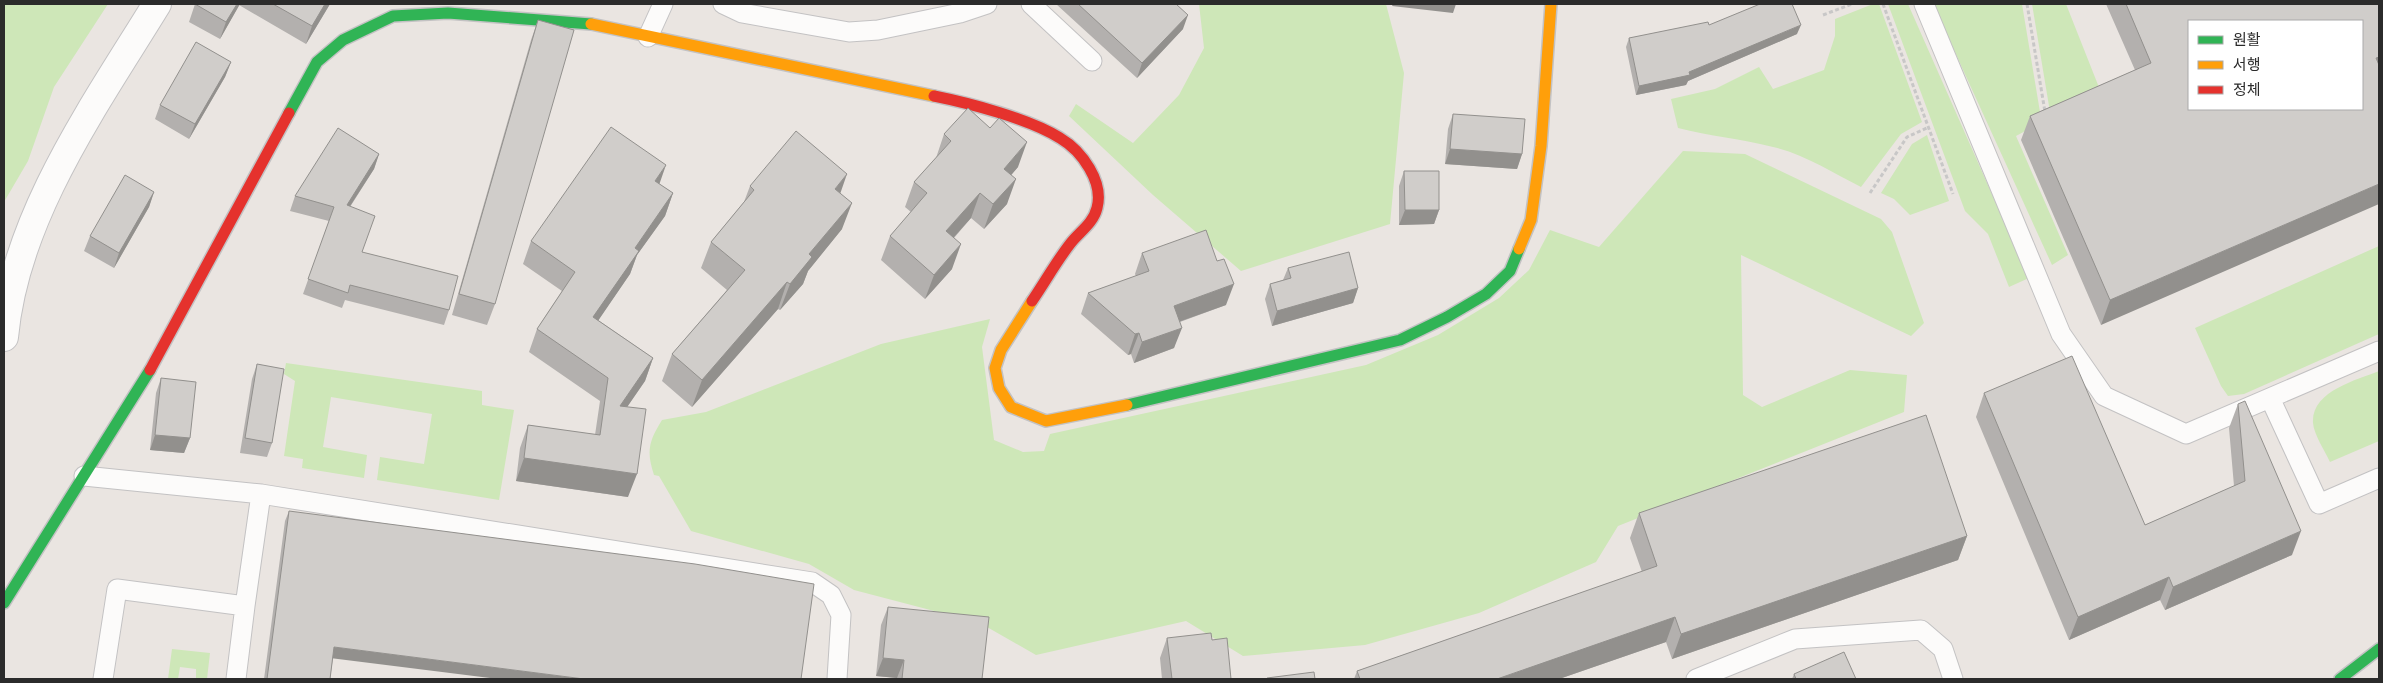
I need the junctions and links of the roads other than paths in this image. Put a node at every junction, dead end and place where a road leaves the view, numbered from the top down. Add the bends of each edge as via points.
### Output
1 (157, 4) edge
2 (663, 4) edge
3 (723, 4) edge
4 (987, 4) edge
5 (1032, 4) edge
6 (1551, 4) edge
7 (1924, 4) edge
8 (938, 11) edge
9 (648, 37) junction
10 (1092, 61) dead end
11 (4, 337) edge
12 (2379, 351) edge
13 (2270, 398) junction
14 (84, 476) junction
15 (2379, 478) edge
16 (261, 494) junction
17 (4, 603) edge
18 (245, 606) junction
19 (2379, 649) edge
20 (103, 679) edge
21 (236, 679) edge
22 (838, 679) edge
23 (1696, 679) edge
24 (1953, 679) edge
25 (2340, 679) edge

1 - 11 street via 50,184 22,256
2 - 9 lane
3 - 8 lane via 742,13 849,32 878,30
4 - 8 lane
5 - 10 lane
6 - 9 street via 1541,146 1531,220 1510,271 1486,294 1448,318 1400,340 1046,421 1011,407 999,388 995,368 1015,327 1098,208 1098,190 1082,157 1061,138 964,102
7 - 13 lane via 2061,334 2104,396 2186,434
9 - 14 street via 601,25 448,12 393,16 343,40 317,62 140,388
12 - 13 lane
13 - 15 lane via 2319,504
14 - 16 lane
14 - 17 street
16 - 18 lane
16 - 22 lane via 812,582 831,595 842,615
18 - 20 lane via 117,590
18 - 21 lane
19 - 25 street
23 - 24 lane via 1795,639 1921,630 1943,649

